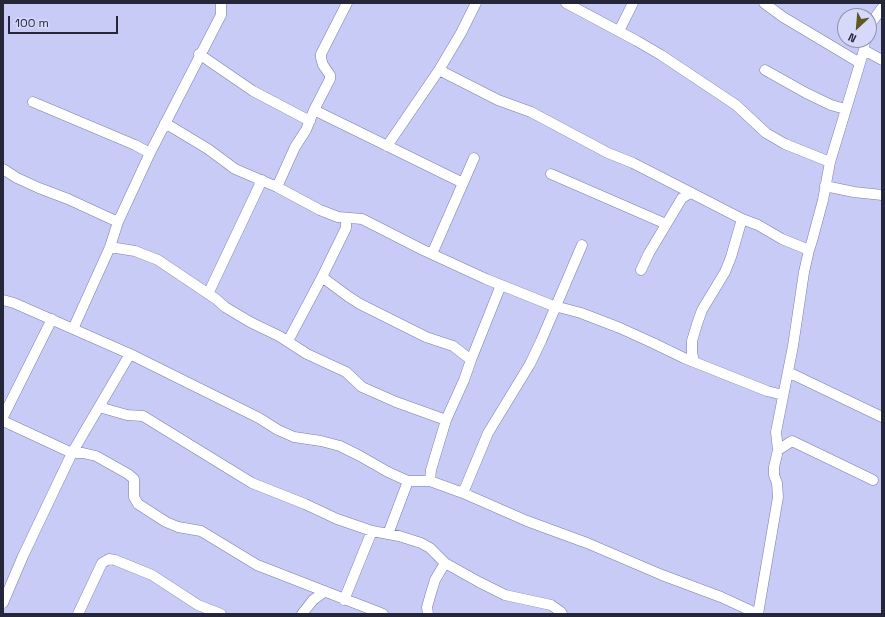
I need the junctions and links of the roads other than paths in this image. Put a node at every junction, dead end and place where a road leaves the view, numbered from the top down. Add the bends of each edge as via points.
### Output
1 (221, 3) edge
2 (346, 3) edge
3 (476, 3) edge
4 (566, 3) edge
5 (633, 3) edge
6 (764, 3) edge
7 (619, 31) junction
8 (863, 48) edge
9 (868, 48) edge
10 (200, 54) junction
11 (882, 60) edge
12 (860, 62) junction
13 (439, 70) junction
14 (765, 70) dead end
15 (33, 102) dead end
16 (845, 109) junction
17 (314, 110) junction
18 (310, 122) junction
19 (165, 123) junction
20 (388, 146) junction
21 (150, 153) junction
22 (474, 158) dead end
23 (830, 162) junction
24 (3, 169) edge
25 (552, 174) dead end
26 (262, 180) junction
27 (464, 183) junction
28 (825, 186) junction
29 (277, 188) junction
30 (690, 193) junction
31 (882, 195) edge
32 (346, 218) junction
33 (742, 219) junction
34 (118, 222) junction
35 (666, 224) junction
36 (582, 244) dead end
37 (110, 247) junction
38 (809, 250) junction
39 (432, 254) junction
40 (641, 270) dead end
41 (322, 277) junction
42 (501, 285) junction
43 (208, 294) junction
44 (3, 300) edge
45 (556, 306) junction
46 (52, 319) junction
47 (73, 329) junction
48 (288, 341) junction
49 (130, 354) junction
50 (471, 360) junction
51 (694, 361) junction
52 (788, 372) junction
53 (783, 395) junction
54 (99, 407) junction
55 (3, 417) edge
56 (882, 417) edge
57 (446, 420) junction
58 (3, 421) edge
59 (778, 450) junction
60 (72, 453) junction
61 (873, 480) dead end
62 (408, 481) junction
63 (430, 481) junction
64 (463, 493) junction
65 (372, 531) junction
66 (388, 534) junction
67 (445, 563) junction
68 (324, 592) junction
69 (4, 596) edge
70 (344, 600) junction
71 (78, 614) edge
72 (221, 614) edge
73 (302, 614) edge
74 (382, 614) edge
75 (428, 614) edge
76 (562, 614) edge
77 (758, 614) edge

1 - 10 street via 221,15
2 - 17 street via 322,54 322,65 330,79
3 - 13 street
4 - 7 street
5 - 7 street
6 - 12 street
7 - 23 street via 651,48 736,104 766,133 785,144
8 - 12 street
9 - 11 street
10 - 18 street via 253,91
10 - 19 street
12 - 16 street
13 - 20 street
13 - 30 street via 494,98 531,112
14 - 16 street via 806,93
15 - 21 street
16 - 23 street
17 - 18 street
17 - 20 street
18 - 29 street via 295,147
19 - 21 street
19 - 26 street via 235,169
20 - 27 street
21 - 34 street
22 - 27 street
23 - 28 street
24 - 34 street via 17,178
25 - 35 street
26 - 29 street
26 - 43 street
27 - 39 street
28 - 31 street
28 - 38 street
29 - 32 street via 320,210
30 - 33 street
30 - 35 street via 682,198
32 - 39 street via 362,219
32 - 41 street via 346,228
33 - 38 street
33 - 51 street via 725,272 702,310 697,324 692,347
34 - 37 street
35 - 40 street
36 - 45 street
37 - 43 street via 135,251 158,260
37 - 47 street
38 - 52 street
39 - 42 street
41 - 48 street
41 - 50 street via 360,304 426,337 453,346
42 - 45 street
42 - 50 street
43 - 48 street via 236,314
44 - 46 street
45 - 51 street via 613,326
45 - 64 street via 530,364 488,434
46 - 47 street
46 - 55 street
47 - 49 street
48 - 57 street via 307,354 346,372 362,387
49 - 54 street
49 - 62 street via 278,430 294,437 340,446
50 - 57 street
51 - 53 street
52 - 53 street
52 - 56 street
53 - 59 street via 776,432
54 - 60 street
54 - 65 street via 128,415 143,416 252,483 336,519
57 - 63 street
58 - 60 street
59 - 61 street via 792,441
59 - 77 street via 774,467 778,497
60 - 68 street via 96,456 128,474 134,479 134,497 138,504 166,522 201,531 257,565
60 - 69 street
62 - 63 street
62 - 66 street
63 - 64 street
64 - 77 street
65 - 66 street
65 - 70 street
66 - 67 street via 421,543
67 - 75 street via 435,580 427,607
67 - 76 street via 505,595 551,605
68 - 70 street
68 - 73 street via 313,600
70 - 74 street
71 - 72 street via 102,563 109,559 152,575 198,605

